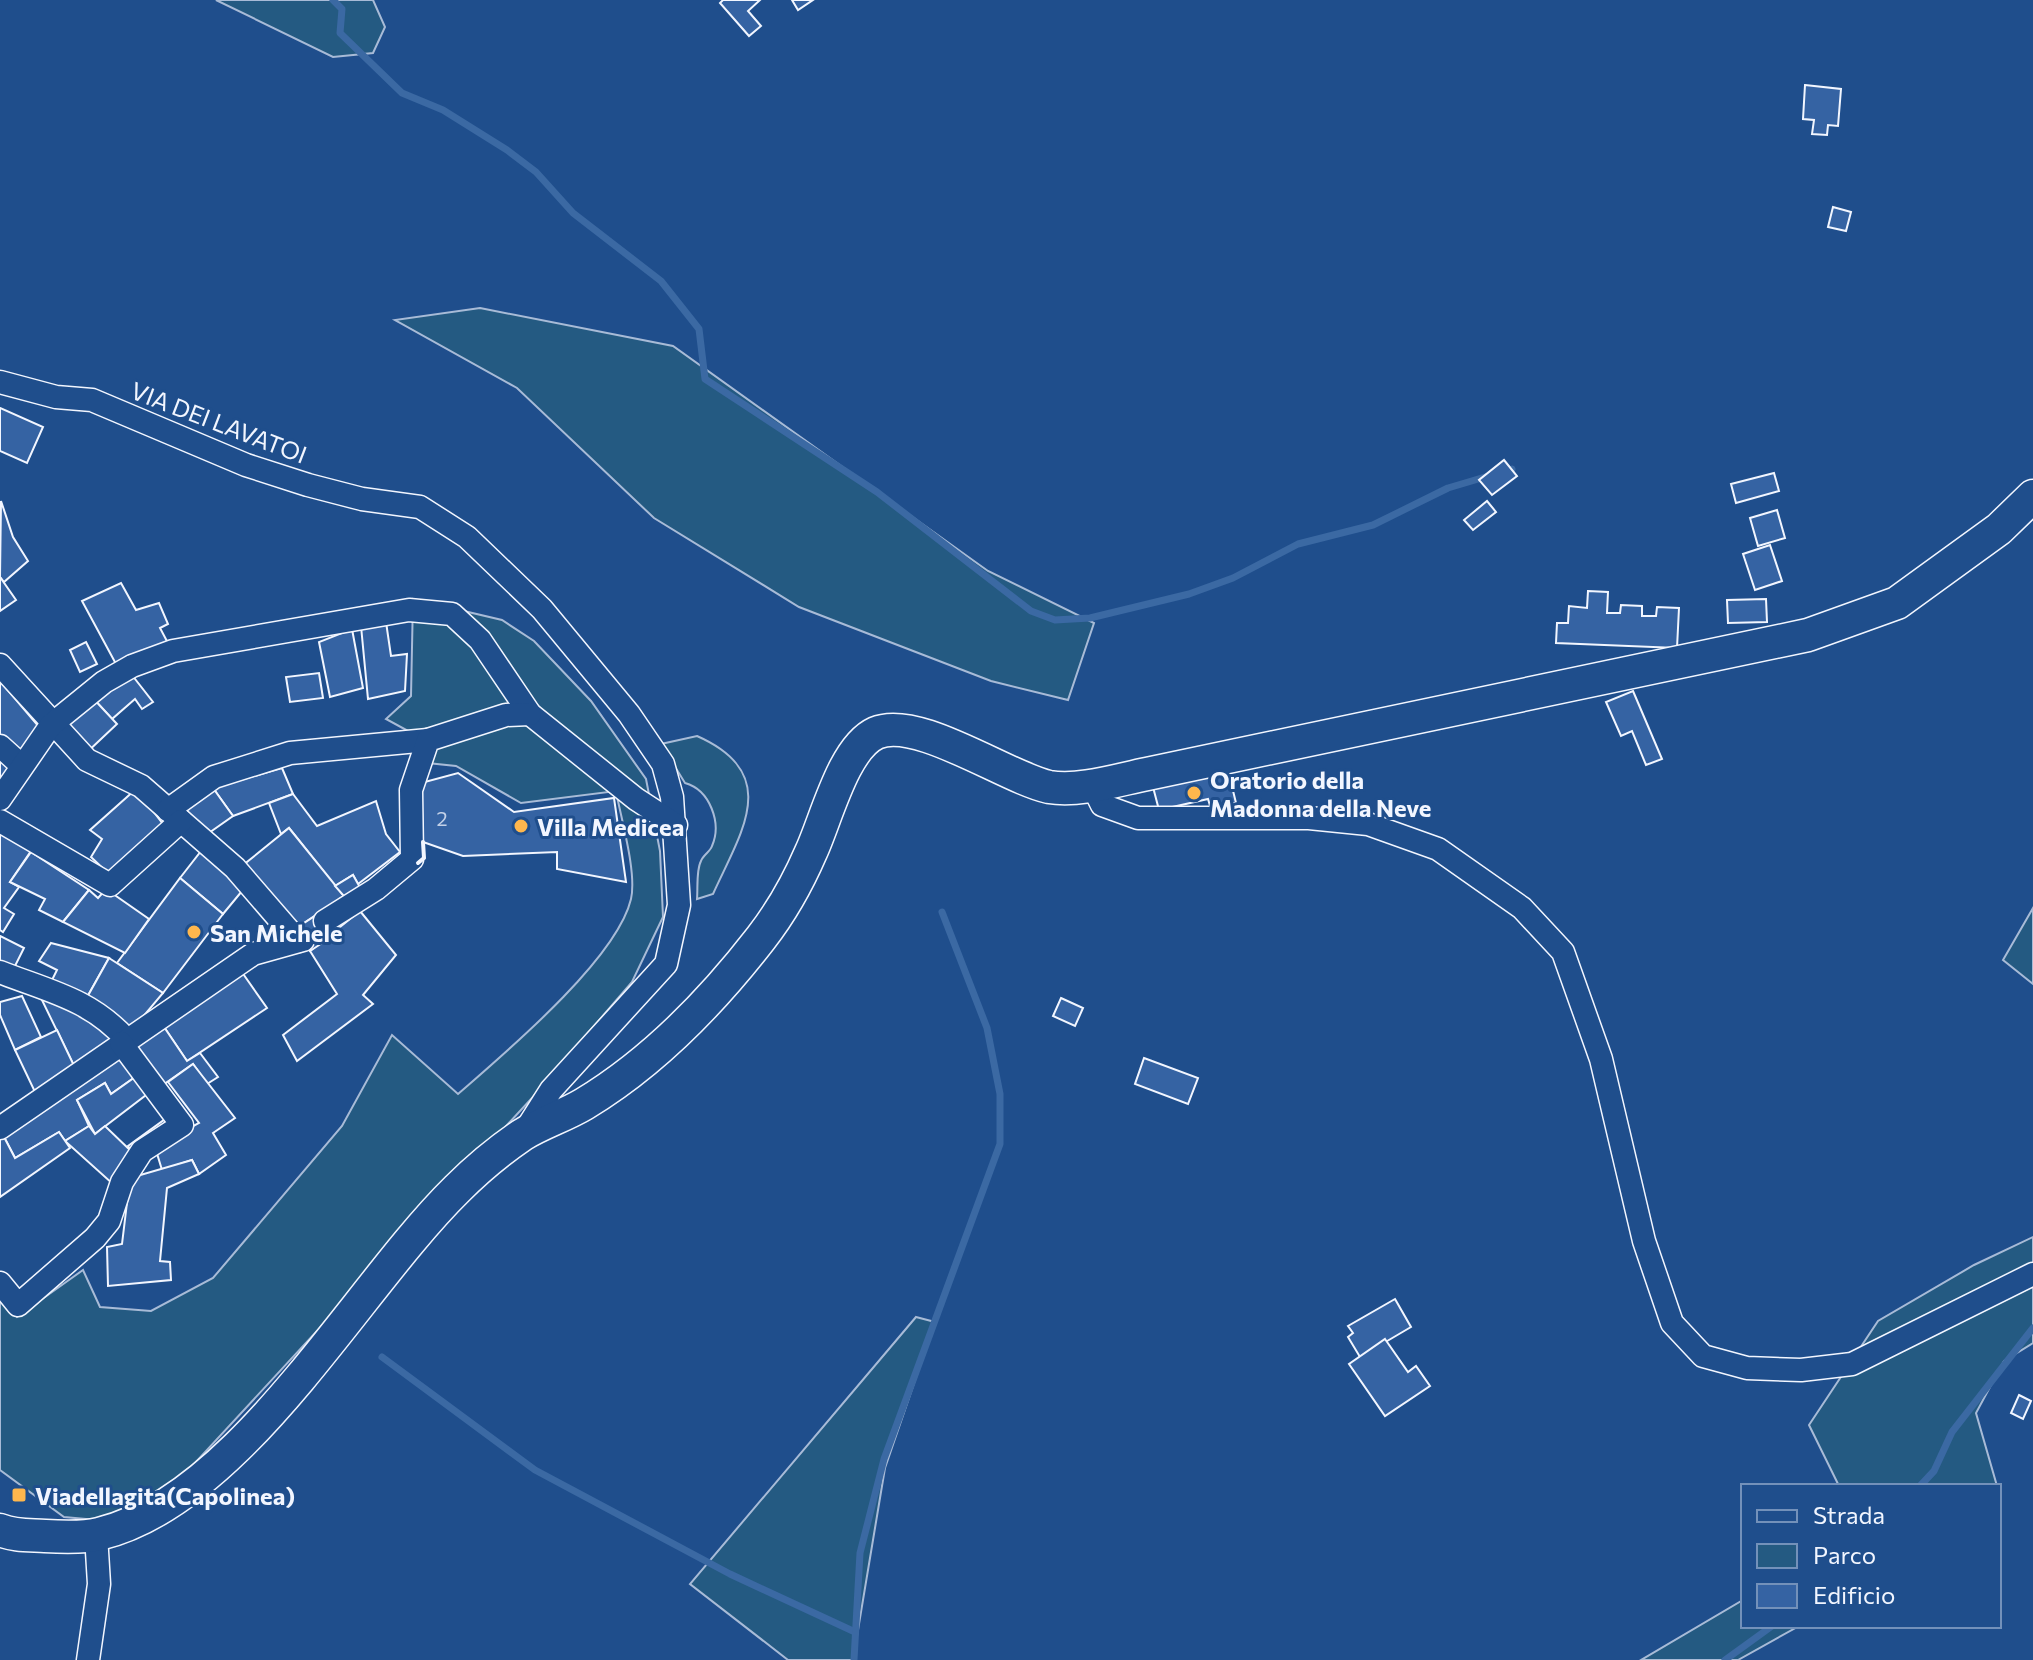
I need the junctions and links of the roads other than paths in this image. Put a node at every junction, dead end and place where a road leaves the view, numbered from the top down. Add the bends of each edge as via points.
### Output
1 (0, 382) edge
2 (2030, 499) edge
3 (0, 665) edge
4 (530, 714) junction
5 (51, 725) junction
6 (428, 740) junction
7 (0, 746) edge
8 (21, 765) junction
9 (1092, 785) junction
10 (0, 799) edge
11 (175, 815) junction
12 (0, 821) edge
13 (676, 825) junction
14 (325, 921) dead end
15 (0, 972) edge
16 (129, 1037) junction
17 (0, 1128) edge
18 (523, 1135) junction
19 (2033, 1274) edge
20 (0, 1283) edge
21 (2, 1525) edge
22 (96, 1535) junction
23 (88, 1660) edge

1 - 13 street, VIA DEI LAVATOI via 92,400 246,465 308,485 420,507 467,537 542,609 629,714 663,764
2 - 9 street via 1999,529 1897,603 1808,635
3 - 5 street
4 - 5 street via 480,640 452,614 409,610 173,651 104,682
4 - 6 street via 506,715
4 - 13 street
5 - 8 street
5 - 11 street via 87,760 141,786
6 - 11 street via 290,753 214,777
6 - 14 street via 411,790 412,859
7 - 8 street
8 - 10 street
9 - 18 street via 1049,787 906,731 878,732 859,746 846,769 789,898 698,1011 585,1103
9 - 19 street via 1102,805 1138,818 1309,818 1368,824 1438,849 1522,908 1563,952 1601,1059 1644,1241 1672,1323 1703,1356 1747,1368 1801,1370 1852,1364
11 - 12 street via 110,885
11 - 16 street via 252,884 300,940 253,954
13 - 18 street via 679,905 666,964 551,1090
15 - 16 street via 80,1000
16 - 17 street
16 - 20 street via 182,1125 142,1151 122,1182 109,1221 62,1267 18,1305
18 - 22 street via 457,1189 262,1421 190,1489 133,1523
21 - 22 street
22 - 23 street via 99,1584

